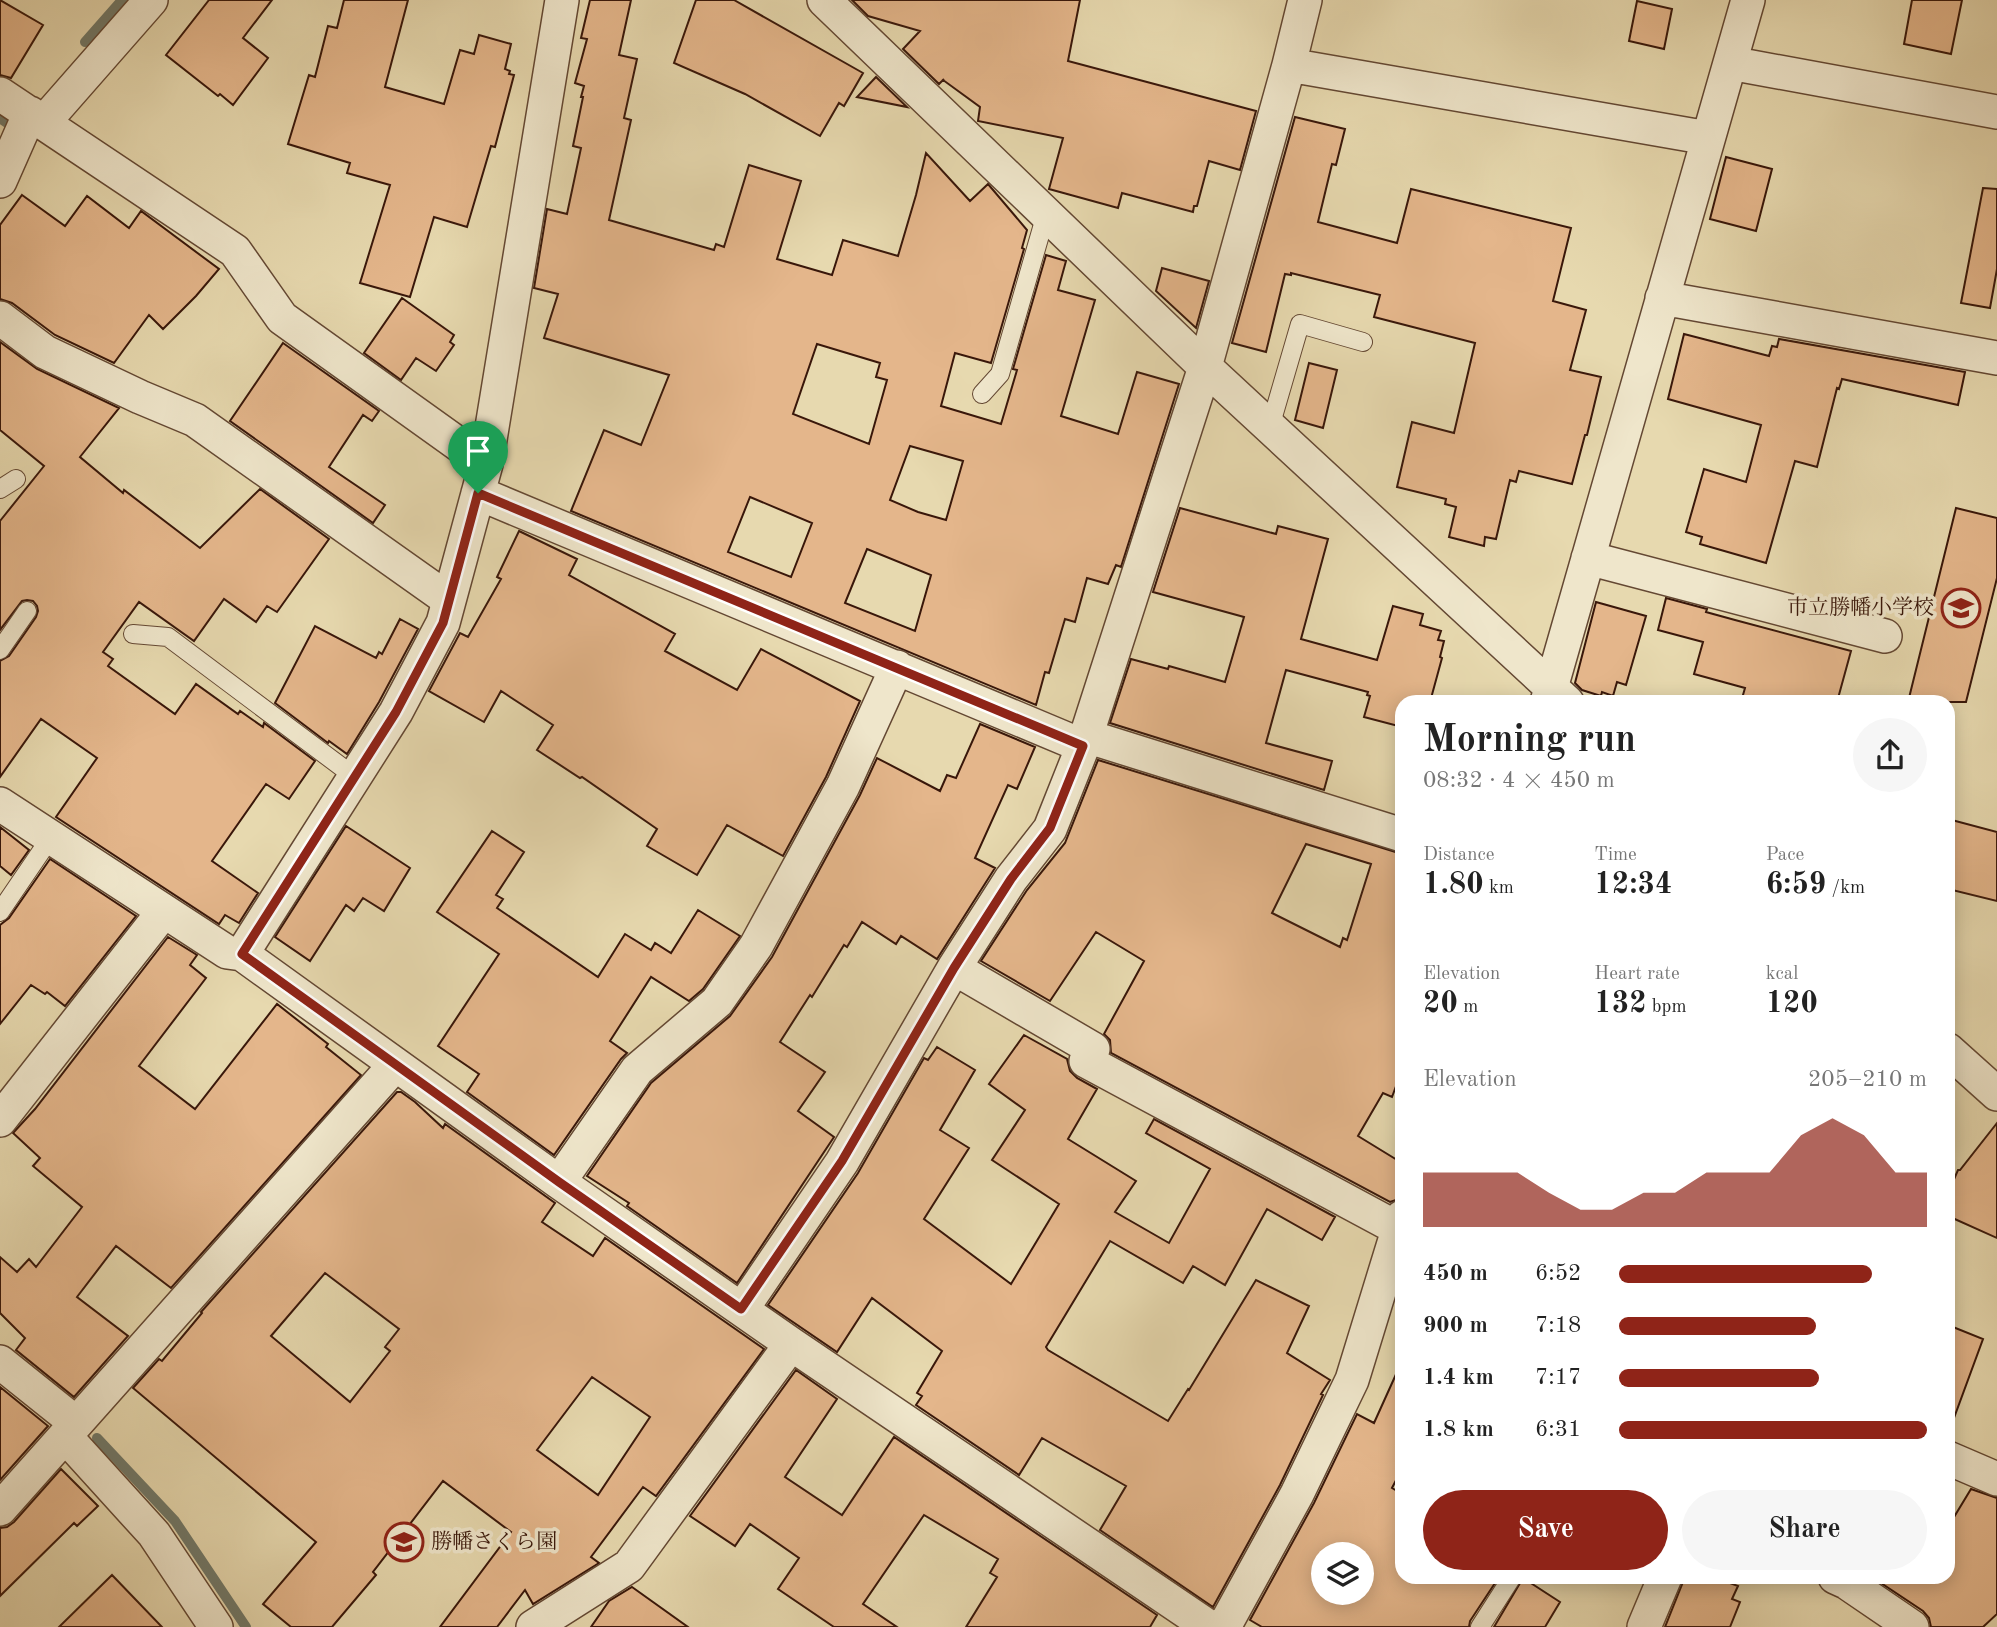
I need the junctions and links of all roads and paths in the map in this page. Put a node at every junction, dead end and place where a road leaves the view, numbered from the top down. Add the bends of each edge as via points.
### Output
1 (151, 0) edge
2 (562, 0) edge
3 (824, 0) edge
4 (1305, 0) edge
5 (1748, 0) edge
6 (1730, 63) junction
7 (1289, 65) junction
8 (0, 94) edge
9 (1997, 112) edge
10 (37, 118) junction
11 (1708, 138) junction
12 (0, 181) edge
13 (1046, 214) junction
14 (1662, 298) junction
15 (0, 318) edge
16 (1363, 342) dead end
17 (1997, 358) edge
18 (1205, 368) junction
19 (982, 394) dead end
20 (1270, 427) junction
21 (16, 479) dead end
22 (482, 479) junction
23 (0, 489) edge
24 (1588, 558) junction
25 (449, 600) junction
26 (27, 611) dead end
27 (133, 634) dead end
28 (1885, 636) dead end
29 (0, 650) edge
30 (897, 667) junction
31 (1553, 695) edge
32 (1555, 695) edge
33 (1084, 741) junction
34 (355, 777) junction
35 (0, 804) edge
36 (1395, 833) edge
37 (51, 837) junction
38 (164, 911) junction
39 (0, 912) edge
40 (242, 954) junction
41 (954, 968) junction
42 (1955, 1056) edge
43 (395, 1065) junction
44 (1997, 1094) edge
45 (0, 1120) edge
46 (559, 1182) junction
47 (1395, 1219) edge
48 (1395, 1258) edge
49 (1391, 1286) edge
50 (741, 1309) junction
51 (791, 1344) junction
52 (0, 1362) edge
53 (70, 1430) junction
54 (1955, 1461) edge
55 (1997, 1479) edge
56 (0, 1509) edge
57 (1508, 1584) edge
58 (1662, 1584) edge
59 (1849, 1584) edge
60 (216, 1627) edge
61 (533, 1627) edge
62 (1209, 1627) edge
63 (1224, 1627) edge
64 (1480, 1627) edge
65 (1644, 1627) edge
66 (1912, 1627) edge

1 - 10 street
2 - 22 street
3 - 13 street
4 - 7 street
5 - 6 street
6 - 9 street
6 - 11 street
7 - 11 street
7 - 18 street
8 - 10 street
10 - 12 street
10 - 22 street via 235,251 282,318
11 - 14 street
13 - 18 street
13 - 19 lane via 1000,374
14 - 17 street
14 - 24 street
15 - 25 street via 45,352 194,420
16 - 20 lane via 1300,324
18 - 20 street
18 - 33 street
20 - 31 street
21 - 23 lane
22 - 25 street
22 - 30 street
24 - 28 street
24 - 32 street
25 - 34 street via 443,623 396,712
26 - 29 lane
27 - 34 lane via 168,638
30 - 33 street
30 - 46 street via 843,786 756,946 717,1002 637,1070
33 - 36 street
33 - 41 street via 1050,828
34 - 40 street
35 - 37 street
37 - 38 street
37 - 39 lane
38 - 40 street via 227,953
38 - 45 street
40 - 43 street
41 - 47 street via 1093,1049 1086,1061
41 - 50 street via 842,1161
42 - 44 street
43 - 46 street
43 - 53 street
46 - 50 street
48 - 49 street
49 - 63 street via 1297,1494
50 - 51 street
51 - 61 street via 629,1566
51 - 62 street
52 - 53 street
53 - 56 street
53 - 60 street via 154,1534
54 - 55 street
57 - 64 lane
58 - 65 street
59 - 66 street

